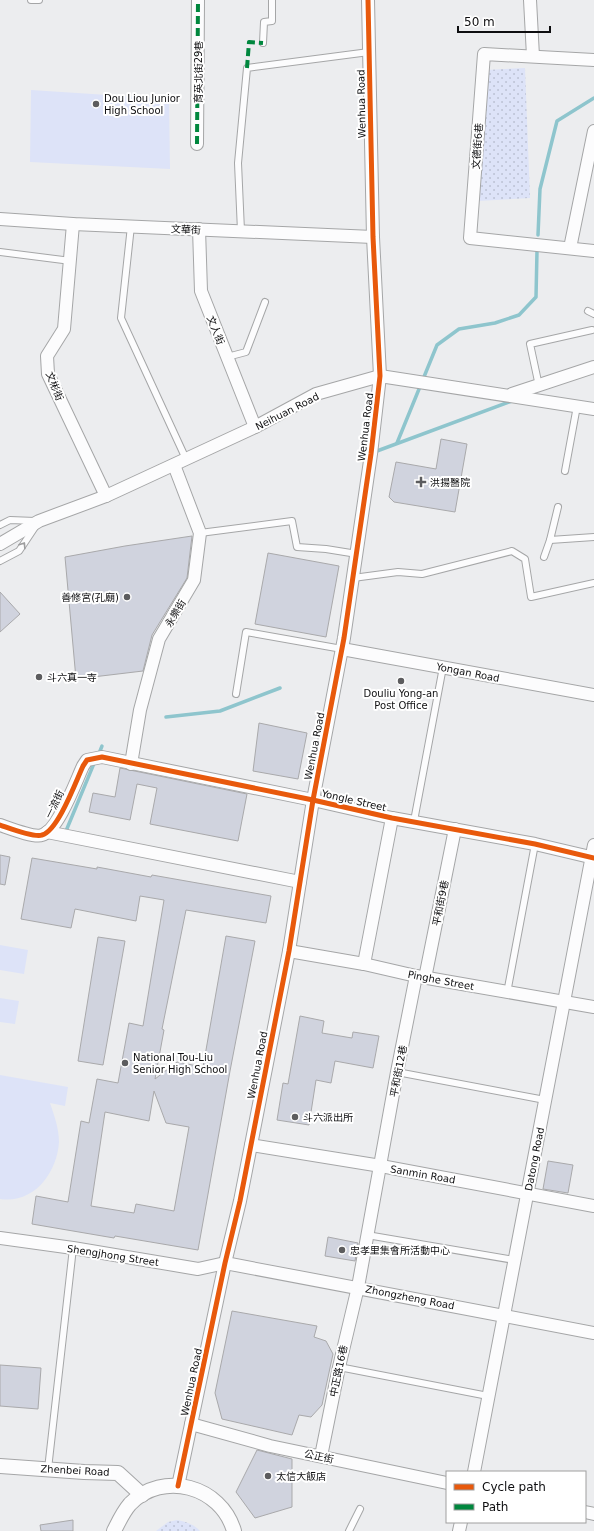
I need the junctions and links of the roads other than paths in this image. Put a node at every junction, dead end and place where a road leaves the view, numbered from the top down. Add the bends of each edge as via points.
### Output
1 (31, 0) edge
2 (40, 0) edge
3 (198, 0) edge
4 (272, 0) edge
5 (368, 0) edge
6 (530, 0) edge
7 (263, 43) dead end
8 (369, 52) junction
9 (533, 56) junction
10 (594, 60) edge
11 (594, 131) edge
12 (197, 144) dead end
13 (0, 219) edge
14 (73, 224) junction
15 (131, 226) junction
16 (199, 229) junction
17 (241, 231) junction
18 (373, 237) junction
19 (570, 248) junction
20 (594, 251) edge
21 (0, 252) edge
22 (71, 261) junction
23 (265, 302) dead end
24 (588, 311) dead end
25 (594, 314) edge
26 (592, 330) dead end
27 (227, 358) junction
28 (594, 367) edge
29 (380, 376) junction
30 (539, 386) junction
31 (506, 396) junction
32 (577, 406) junction
33 (594, 409) edge
34 (255, 426) junction
35 (186, 459) junction
36 (174, 465) junction
37 (565, 471) dead end
38 (106, 496) junction
39 (558, 507) dead end
40 (39, 521) junction
41 (0, 525) edge
42 (200, 533) junction
43 (594, 538) edge
44 (550, 540) junction
45 (0, 544) edge
46 (357, 554) junction
47 (544, 557) dead end
48 (0, 560) edge
49 (353, 578) junction
50 (594, 583) edge
51 (342, 649) junction
52 (443, 668) junction
53 (236, 694) dead end
54 (594, 695) edge
55 (87, 760) joint
56 (131, 764) junction
57 (313, 800) junction
58 (392, 818) junction
59 (414, 821) junction
60 (0, 825) edge
61 (455, 829) junction
62 (47, 832) junction
63 (535, 844) junction
64 (594, 845) edge
65 (593, 858) edge
66 (300, 882) junction
67 (289, 951) junction
68 (364, 964) junction
69 (421, 977) junction
70 (507, 993) junction
71 (564, 1003) junction
72 (594, 1007) edge
73 (397, 1072) junction
74 (545, 1100) junction
75 (251, 1145) junction
76 (381, 1166) junction
77 (528, 1193) junction
78 (594, 1206) edge
79 (367, 1236) junction
80 (0, 1238) edge
81 (73, 1248) junction
82 (514, 1260) junction
83 (225, 1263) junction
84 (358, 1287) junction
85 (504, 1315) junction
86 (594, 1333) edge
87 (339, 1367) junction
88 (488, 1396) junction
89 (191, 1424) junction
90 (321, 1456) junction
91 (0, 1466) edge
92 (48, 1469) junction
93 (474, 1471) edge
94 (446, 1483) edge
95 (178, 1486) junction
96 (142, 1495) junction
97 (360, 1509) dead end
98 (114, 1531) edge
99 (234, 1531) edge
100 (349, 1531) edge

1 - 2 lane
3 - 12 street, 育英北街29巷
4 - 7 lane via 272,21 264,22
5 - 8 street, Wenhua Road
6 - 9 street
8 - 17 lane via 247,68 238,163
8 - 18 street, Wenhua Road
9 - 10 street
9 - 19 street, 文德街6巷 via 484,54 470,238
11 - 19 street
13 - 14 street, 文華街
14 - 15 street, 文華街
14 - 22 street, 文彬街
15 - 16 street, 文華街
15 - 35 lane via 121,318
16 - 17 street, 文華街
16 - 27 street, 文人街 via 201,291
17 - 18 street, 文華街
18 - 29 street, Wenhua Road
19 - 20 street
21 - 22 lane
22 - 38 street, 文彬街 via 64,329 47,356 48,374
23 - 27 lane via 246,352
24 - 25 lane
26 - 30 lane via 530,344
27 - 34 street, 文人街
28 - 30 street
29 - 31 street, Neihuan Road
29 - 34 street, Neihuan Road via 316,394
29 - 46 street, Wenhua Road
30 - 31 street
31 - 32 street, Neihuan Road
32 - 33 street, Neihuan Road
32 - 37 lane
34 - 35 street, Neihuan Road
35 - 36 street, Neihuan Road
36 - 38 street, Neihuan Road
36 - 42 street, 永樂街
38 - 40 street, Neihuan Road
39 - 44 lane
40 - 41 lane via 10,520
40 - 45 street, Neihuan Road
48 -> 40 lane via 19,551
42 - 46 lane via 292,521 297,546
42 - 56 street, 永樂街 via 194,580 159,639 140,710
43 - 44 lane
44 - 47 lane
46 - 49 street, Wenhua Road
49 - 50 lane via 398,572 422,574 512,551 525,559 531,597
49 - 51 street, Wenhua Road
51 - 52 street, Yongan Road
51 - 53 lane via 246,632
51 - 57 street, Wenhua Road
52 - 54 street, Yongan Road
52 - 59 lane
55 - 56 street, Yongle Street via 102,757
55 - 62 street, 一流街 via 56,824
56 - 57 street, Yongle Street
57 - 58 street, Yongle Street
57 - 66 street, Wenhua Road
58 - 59 street, Yongle Street
58 - 68 street
59 - 61 street, Yongle Street
60 - 62 street, 一流街 via 18,832 41,836
61 - 63 street, Yongle Street
61 - 69 street, 平和街9巷
62 - 66 street
63 - 65 street, Yongle Street
63 - 70 lane
64 - 65 street, Datong Road
65 - 71 street, Datong Road
66 - 67 street, Wenhua Road
67 - 68 street, Pinghe Street
67 - 75 street, Wenhua Road
68 - 69 street, Pinghe Street
69 - 70 street, Pinghe Street
69 - 73 street, 平和街12巷
70 - 71 street, Pinghe Street
71 - 72 street, Pinghe Street
71 - 74 street, Datong Road
73 - 74 lane
73 - 76 street, 平和街12巷
74 - 77 street, Datong Road
75 - 76 street, Sanmin Road
75 - 83 street, Wenhua Road
76 - 77 street, Sanmin Road
76 - 79 street, 平和街12巷
77 - 78 street, Sanmin Road
77 - 82 street, Datong Road
79 - 82 lane
79 - 84 street, 中正路16巷
80 - 81 street, Shengjhong Street
81 - 83 street, Shengjhong Street via 198,1269
81 - 92 lane
82 - 85 street, Datong Road
83 - 84 street, Zhongzheng Road
83 - 89 street, Wenhua Road
84 - 85 street, Zhongzheng Road
84 - 87 street, 中正路16巷
85 - 86 street, Zhongzheng Road
85 - 88 street, Datong Road
87 - 88 lane
87 - 90 street, 中正路16巷
88 - 93 street, Datong Road
89 - 90 street, 公正街 via 270,1446
89 - 95 street, Wenhua Road
90 - 94 street, 公正街
91 - 92 street, Zhenbei Road
92 - 96 street, Zhenbei Road via 118,1473
95 - 96 street via 156,1488
95 - 99 street via 195,1489 210,1496 232,1522
96 - 98 street via 125,1510
97 - 100 lane

